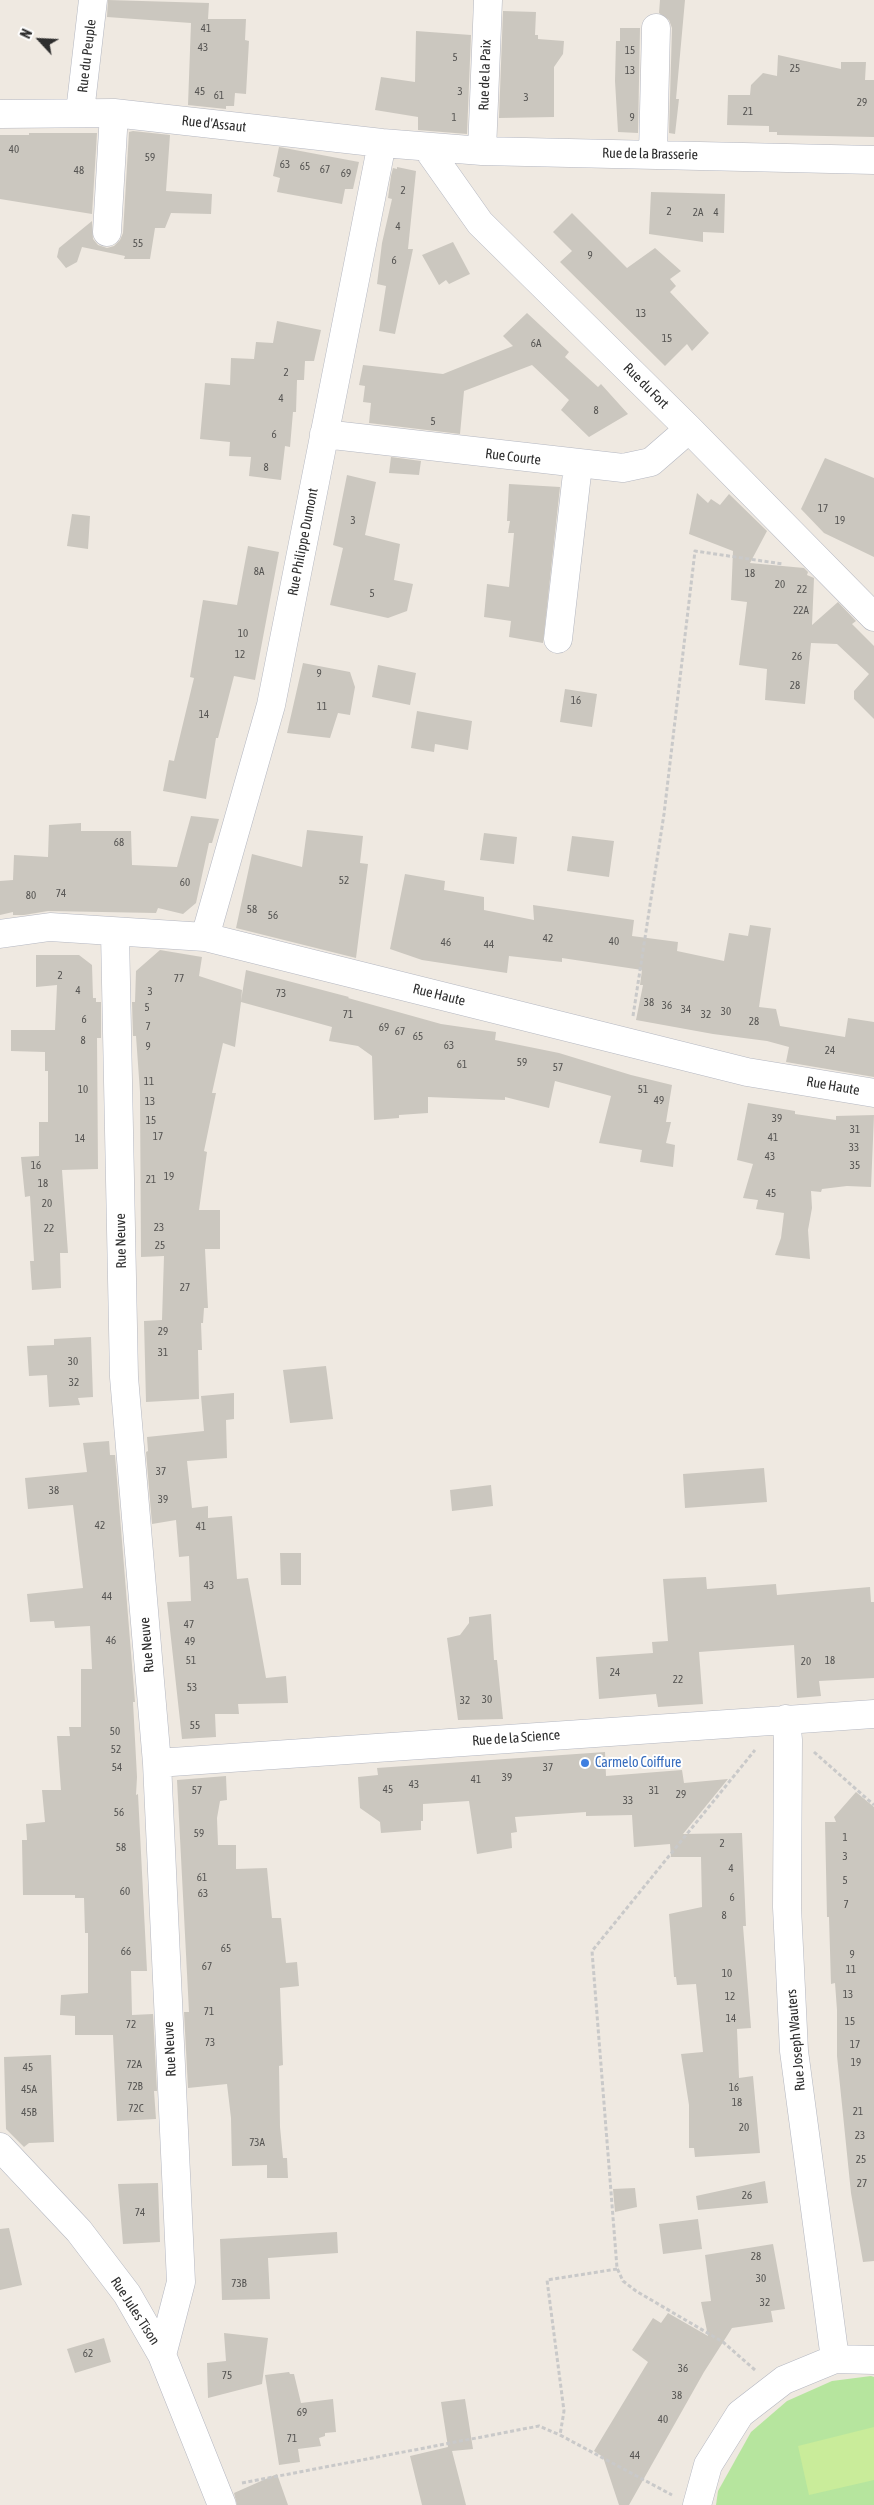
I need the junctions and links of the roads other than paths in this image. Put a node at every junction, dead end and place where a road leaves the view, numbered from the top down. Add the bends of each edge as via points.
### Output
1 (93, 0) edge
2 (488, 0) edge
3 (656, 28) dead end
4 (80, 112) junction
5 (114, 113) junction
6 (0, 114) edge
7 (382, 143) junction
8 (426, 148) junction
9 (482, 151) junction
10 (653, 154) junction
11 (874, 160) edge
12 (107, 232) dead end
13 (689, 429) junction
14 (324, 434) junction
15 (578, 465) junction
16 (874, 617) edge
17 (558, 639) dead end
18 (115, 933) junction
19 (0, 934) edge
20 (205, 937) junction
21 (874, 1093) edge
22 (874, 1714) edge
23 (787, 1730) junction
24 (157, 1763) junction
25 (0, 2147) edge
26 (162, 2355) junction
27 (835, 2359) junction
28 (874, 2360) edge
29 (218, 2497) edge
30 (687, 2502) edge

1 - 4 street, Rue du Peuple
2 - 9 street, Rue de la Paix
3 - 10 street
4 - 5 street, Rue d'Assaut
4 - 6 street, Rue d'Assaut
5 - 7 street, Rue d'Assaut
5 - 12 street
7 - 8 street, Rue d'Assaut
7 - 14 street, Rue Philippe Dumont
8 - 9 street, Rue de la Brasserie
8 - 13 street, Rue du Fort via 480,223
9 - 10 street, Rue de la Brasserie
10 - 11 street, Rue de la Brasserie
13 - 15 street, Rue Courte via 651,462 623,468
13 - 16 street, Rue du Fort
14 - 15 street, Rue Courte
14 - 20 street, Rue Philippe Dumont via 271,705
15 - 17 street
18 - 19 street, Rue Haute via 50,927
18 - 20 street, Rue Haute
18 - 24 street, Rue Neuve via 124,1376
20 - 21 street, Rue Haute via 747,1072
22 - 23 street, Rue de la Science
23 - 24 street, Rue de la Science
23 - 27 street, Rue Joseph Wauters via 788,1907 794,2051
24 - 26 street, Rue Neuve via 181,2282
25 - 26 street, Rue Jules Tison via 79,2231 127,2294
26 - 29 street, Rue Jules Tison
27 - 28 street
27 - 30 street via 784,2380 740,2414

